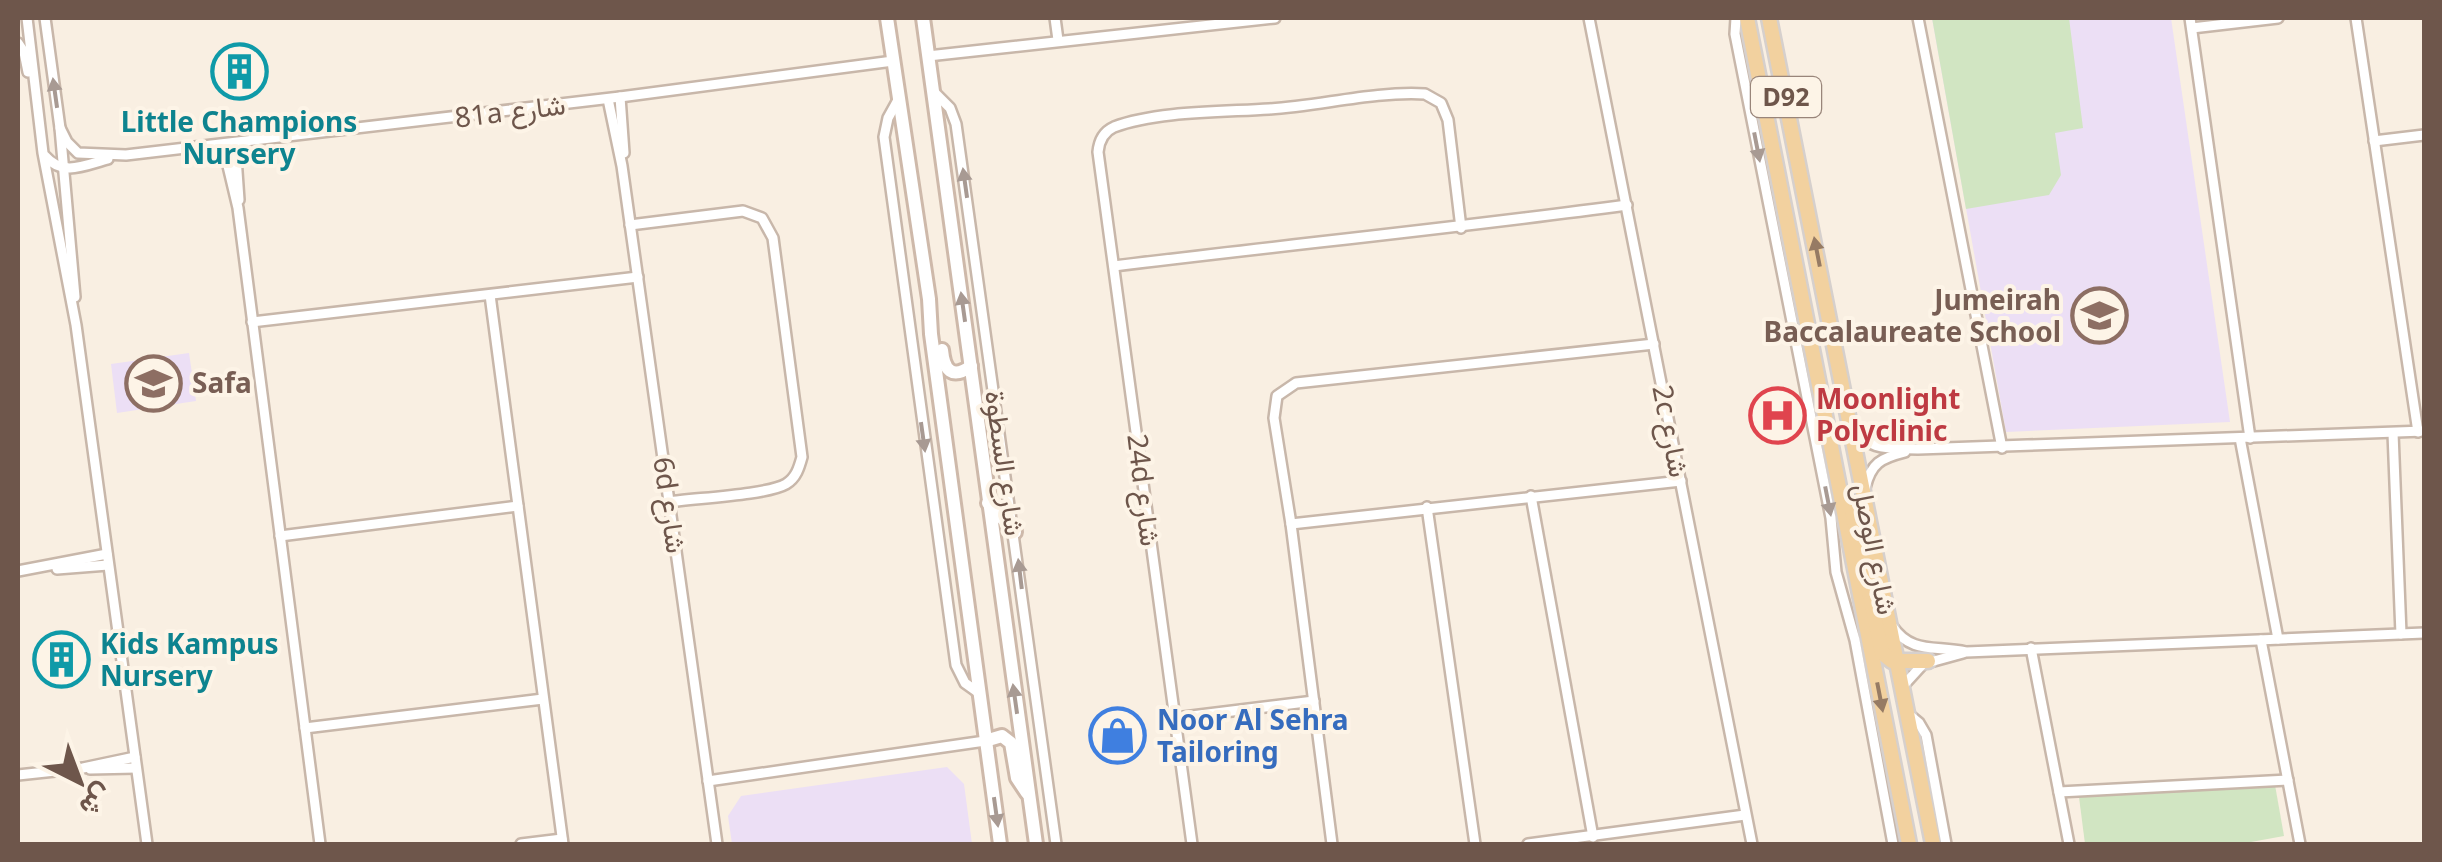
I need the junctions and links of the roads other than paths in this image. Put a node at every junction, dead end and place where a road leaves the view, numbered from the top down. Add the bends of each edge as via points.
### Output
1 (27, 18) edge
2 (45, 18) edge
3 (923, 18) edge
4 (1055, 18) edge
5 (1275, 18) edge
6 (1590, 18) edge
7 (1736, 18) edge
8 (1748, 18) edge
9 (1769, 18) edge
10 (1918, 18) edge
11 (2278, 18) edge
12 (2356, 18) edge
13 (886, 19) edge
14 (2191, 23) edge
15 (1058, 40) junction
16 (18, 43) edge
17 (928, 56) junction
18 (893, 60) junction
19 (932, 91) junction
20 (620, 97) junction
21 (37, 98) junction
22 (608, 98) junction
23 (898, 100) junction
24 (60, 128) junction
25 (2424, 134) edge
26 (2374, 141) junction
27 (229, 144) junction
28 (43, 153) junction
29 (126, 156) junction
30 (622, 166) junction
31 (63, 169) junction
32 (1627, 206) junction
33 (630, 224) junction
34 (1461, 228) junction
35 (1114, 266) junction
36 (638, 277) junction
37 (490, 295) junction
38 (929, 299) junction
39 (252, 322) junction
40 (76, 325) junction
41 (1654, 344) junction
42 (971, 366) junction
43 (1848, 416) junction
44 (2421, 432) edge
45 (2393, 433) junction
46 (2245, 438) junction
47 (2002, 448) junction
48 (1918, 450) junction
49 (1838, 478) junction
50 (1681, 481) junction
51 (1864, 492) junction
52 (1531, 496) junction
53 (669, 502) junction
54 (988, 503) junction
55 (518, 506) junction
56 (1428, 508) junction
57 (1291, 524) junction
58 (1015, 532) junction
59 (280, 536) junction
60 (108, 559) junction
61 (18, 571) edge
62 (1890, 622) junction
63 (2424, 633) edge
64 (2401, 634) junction
65 (2278, 638) junction
66 (2261, 640) junction
67 (2030, 648) junction
68 (1966, 652) junction
69 (1897, 661) junction
70 (1928, 661) junction
71 (1902, 686) junction
72 (979, 692) junction
73 (543, 699) junction
74 (1314, 701) junction
75 (1907, 713) junction
76 (1175, 718) junction
77 (305, 728) junction
78 (986, 741) junction
79 (135, 762) junction
80 (18, 774) edge
81 (2288, 780) junction
82 (708, 781) junction
83 (2059, 792) junction
84 (1029, 795) junction
85 (1746, 814) junction
86 (1593, 837) junction
87 (562, 842) edge
88 (147, 844) edge
89 (320, 844) edge
90 (521, 844) edge
91 (717, 844) edge
92 (1000, 844) edge
93 (1036, 844) edge
94 (1056, 844) edge
95 (1192, 844) edge
96 (1332, 844) edge
97 (1474, 844) edge
98 (1528, 844) edge
99 (1752, 844) edge
100 (1892, 844) edge
101 (1909, 844) edge
102 (1934, 844) edge
103 (1946, 844) edge
104 (2069, 844) edge
105 (2300, 844) edge

1 - 21 street
24 -> 2 street
3 - 17 main road, شارع السطوة
4 - 15 street
5 - 15 street
6 - 32 street, 2c شارع
7 -> 100 street
8 - 49 main road, شارع الوصل / D92
43 -> 9 main road, شارع الوصل / D92
10 - 47 street
11 - 14 street
12 - 26 street
13 - 18 main road, شارع السطوة
14 - 46 street
15 - 17 street
16 - 21 street
17 - 19 main road, شارع السطوة
18 - 20 street, 81a شارع
18 - 23 main road, شارع السطوة
42 -> 19 main road, شارع السطوة
58 -> 19 street, شارع السطوة via 956,124
20 - 22 street, 81a شارع
20 - 30 street, 6d شارع
21 - 28 street
22 - 27 street, 81a شارع
22 - 30 street, 6d شارع
23 - 38 main road, شارع السطوة
23 -> 72 street, شارع السطوة via 884,141 917,394 956,665
24 - 29 street, 81a شارع via 78,153
24 - 31 street
25 - 26 street
26 - 44 street
27 - 29 street, 81a شارع
27 - 39 street
28 - 31 street
28 - 40 street
29 - 31 street, 81a شارع
30 - 33 street, 6d شارع
31 - 40 street
32 - 34 street
32 - 41 street, 2c شارع
33 - 36 street, 6d شارع
33 - 53 street via 742,211 762,218 773,238 800,468 776,488
34 - 35 street
34 - 35 street, 24d شارع via 1448,120 1424,94 1169,118 1114,127 1102,137 1098,152
35 - 76 street, 24d شارع
36 - 37 street
36 - 53 street, 6d شارع
37 - 39 street
37 - 55 street
38 - 42 main road via 945,367 955,374
38 - 72 main road, شارع السطوة
39 - 59 street
40 - 60 street
41 - 50 street, 2c شارع
41 - 57 street via 1296,383 1277,396 1274,418
42 - 54 main road, شارع السطوة
43 - 48 street via 1868,444
43 - 51 main road, شارع الوصل / D92
44 - 45 street
45 - 46 street
45 - 64 street
46 - 47 street
46 - 65 street
47 - 48 street
48 - 51 street via 1878,461
49 - 69 main road via 1856,526 1882,653
49 -> 101 main road, شارع الوصل / D92
50 - 52 street
50 - 85 street, 2c شارع
51 - 62 main road, شارع الوصل / D92
52 - 56 street
52 - 86 street
53 - 82 street, 6d شارع
54 - 58 main road
84 -> 54 main road, شارع السطوة
55 - 59 street
55 - 73 street
56 - 57 street
56 - 97 street
57 - 74 street
94 -> 58 street, شارع السطوة
59 - 77 street
60 - 61 street
60 - 79 street
62 - 68 street via 1912,646
62 - 69 main road, شارع الوصل / D92
63 - 64 street
64 - 65 street
65 - 66 street
66 - 67 street
66 - 81 street
67 - 68 street
67 - 83 street
68 - 70 street
69 - 70 main road
69 - 71 main road, شارع الوصل / D92
70 - 71 street
71 - 75 main road, شارع الوصل / D92
72 - 78 main road, شارع السطوة
73 - 77 street
73 - 87 street
74 - 76 street
74 - 96 street
75 - 102 main road, شارع الوصل / D92
75 - 103 street via 1926,735
76 - 95 street, 24d شارع
77 - 89 street
78 - 82 street
78 - 84 main road via 1002,736 1011,742 1017,778
78 -> 92 main road, شارع السطوة
79 - 80 street
79 - 88 street
81 - 83 street
81 - 105 street
82 - 91 street, 6d شارع
83 - 104 street
84 - 93 main road, شارع السطوة
85 - 86 street
85 - 99 street, 2c شارع
86 - 98 street
87 - 90 street

